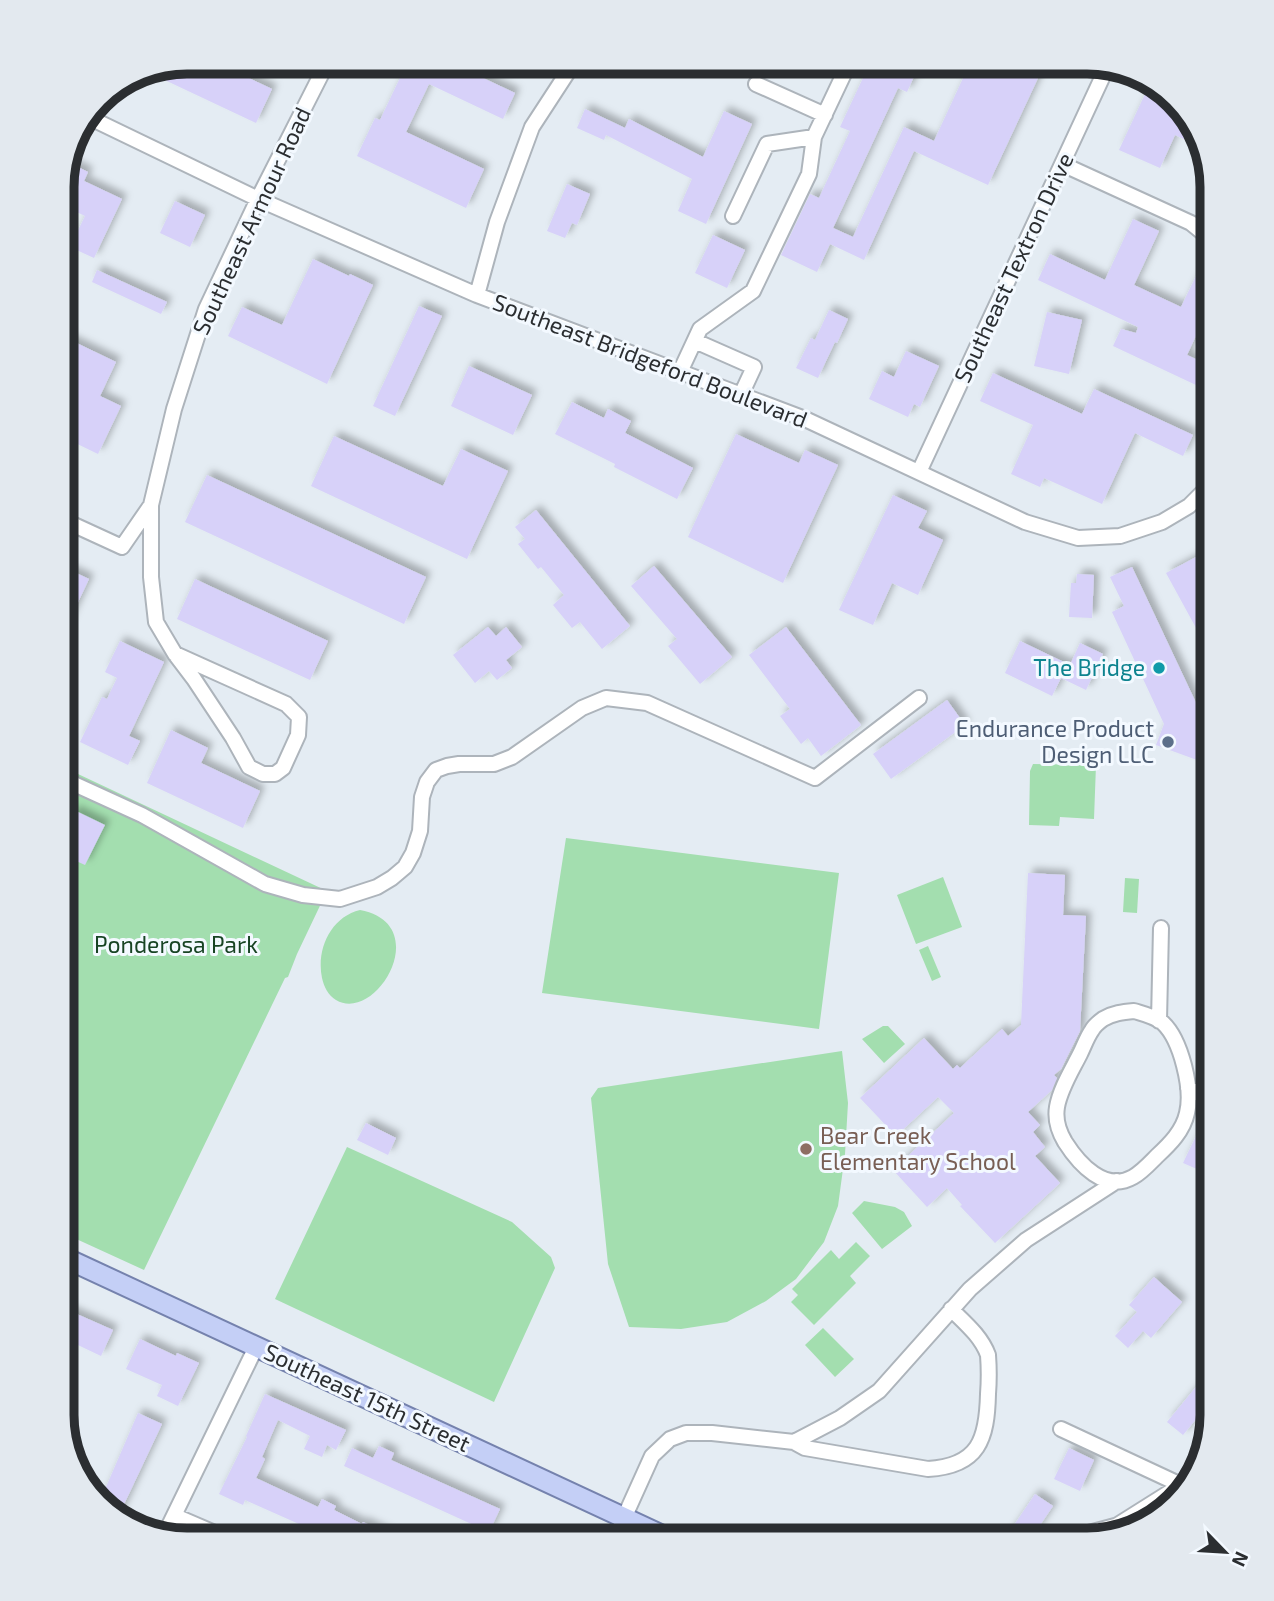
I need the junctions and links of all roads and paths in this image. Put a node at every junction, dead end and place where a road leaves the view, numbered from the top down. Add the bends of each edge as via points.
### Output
1 (321, 74) edge
2 (567, 74) edge
3 (844, 74) edge
4 (1103, 75) edge
5 (756, 84) dead end
6 (825, 115) junction
7 (95, 120) edge
8 (814, 137) junction
9 (1062, 164) junction
10 (258, 199) junction
11 (733, 216) dead end
12 (1200, 230) edge
13 (477, 295) junction
14 (695, 341) junction
15 (680, 372) junction
16 (741, 395) junction
17 (919, 472) junction
18 (1200, 495) edge
19 (151, 505) junction
20 (74, 525) edge
21 (175, 654) junction
22 (919, 698) dead end
23 (74, 784) edge
24 (1161, 928) dead end
25 (1159, 1021) junction
26 (1188, 1088) junction
27 (1200, 1093) edge
28 (1117, 1181) junction
29 (74, 1262) edge
30 (951, 1309) junction
31 (256, 1347) junction
32 (1061, 1429) dead end
33 (794, 1442) junction
34 (1177, 1483) edge
35 (1167, 1494) edge
36 (174, 1516) junction
37 (624, 1518) junction
38 (1123, 1522) edge
39 (169, 1527) edge
40 (203, 1528) edge
41 (620, 1528) edge
42 (646, 1528) edge

1 - 10 street, Southeast Armour Road
2 - 13 street via 532,127 497,222
3 - 6 street
4 - 9 street, Southeast Textron Drive
5 - 6 street
6 - 8 street
7 - 10 street, Southeast Bridgeford Boulevard
8 - 11 street via 766,144
8 - 14 street via 809,174 753,291 701,329
9 - 12 street
9 - 17 street, Southeast Textron Drive
10 - 13 street, Southeast Bridgeford Boulevard
10 - 19 street, Southeast Armour Road via 206,309 174,409
13 - 15 street, Southeast Bridgeford Boulevard
14 - 15 street
14 - 16 street via 754,367
15 - 16 street, Southeast Bridgeford Boulevard
16 - 17 street, Southeast Bridgeford Boulevard
17 - 18 street, Southeast Bridgeford Boulevard via 1025,522 1078,538 1120,536 1162,522
19 - 20 street via 122,547
19 - 21 street via 156,622
21 - 21 street via 249,766 263,774 283,768 298,735 299,717 286,704
22 - 23 street via 815,778 647,703 606,698 582,708 512,757 494,764 459,764 436,770 426,782 420,831 405,867 377,887 340,899 265,884 142,815
24 - 25 street
25 - 26 street via 1172,1034
25 - 28 street via 1134,1011 1104,1018 1093,1028 1060,1094 1057,1121 1067,1146 1090,1172
26 - 27 street
26 - 28 street via 1187,1112 1170,1144 1135,1176
28 - 30 street via 1026,1240
29 - 31 main road, Southeast 15th Street
30 - 33 street via 879,1391 840,1419
30 - 33 street via 979,1337 988,1355 987,1420 983,1436 967,1457 945,1468 928,1469 805,1448
31 - 36 street
31 - 37 main road, Southeast 15th Street
32 - 34 street
33 - 37 street via 712,1433 686,1433 670,1439 652,1456
35 - 38 street
36 - 39 street
36 - 40 street
37 - 41 street
37 - 42 main road, Southeast 15th Street

